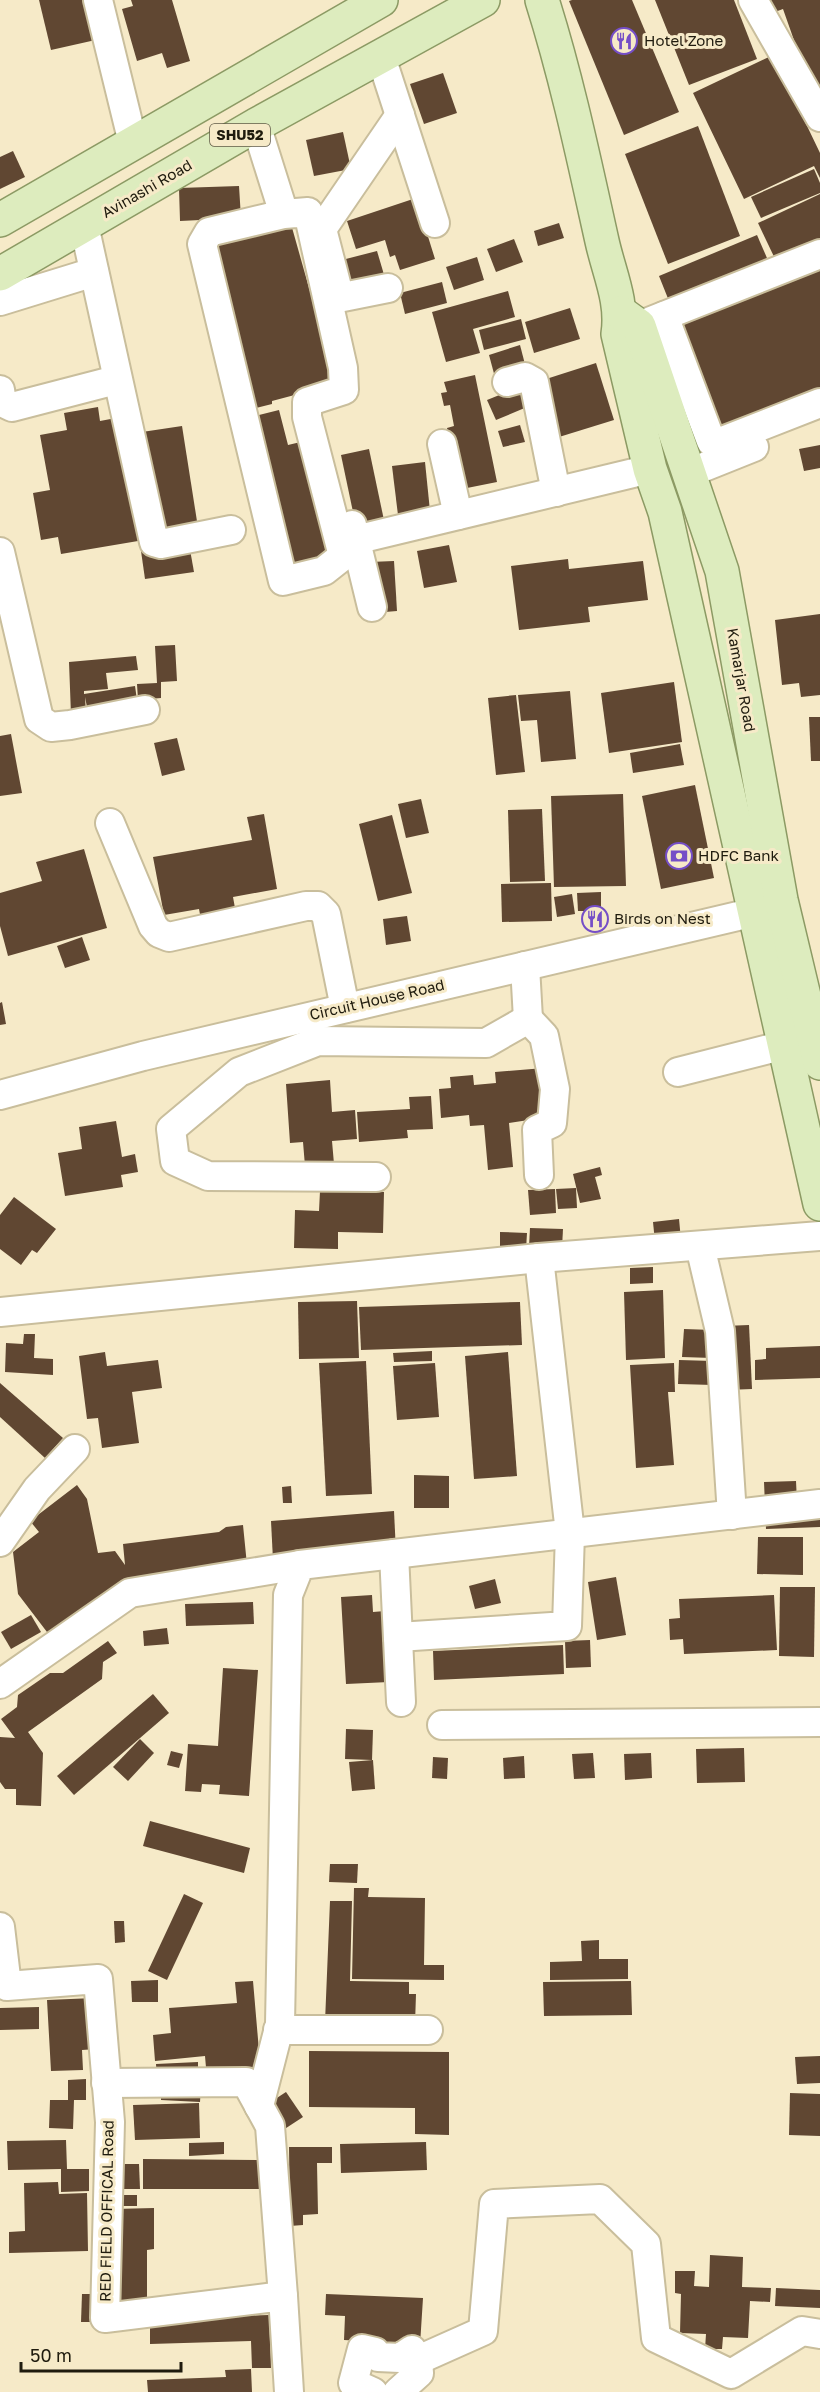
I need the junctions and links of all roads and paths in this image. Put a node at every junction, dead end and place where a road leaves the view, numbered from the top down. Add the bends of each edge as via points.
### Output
1 (98, 0) edge
2 (483, 0) edge
3 (542, 0) edge
4 (753, 0) edge
5 (363, 5) edge
6 (381, 57) junction
7 (400, 115) junction
8 (820, 117) edge
9 (256, 125) junction
10 (134, 143) junction
11 (284, 214) junction
12 (0, 220) edge
13 (435, 223) dead end
14 (84, 225) junction
15 (820, 254) edge
16 (94, 272) junction
17 (0, 274) edge
18 (388, 288) dead end
19 (0, 301) edge
20 (636, 322) junction
21 (116, 380) junction
22 (507, 382) dead end
23 (0, 390) edge
24 (820, 404) edge
25 (820, 421) edge
26 (442, 444) dead end
27 (336, 456) dead end
28 (650, 469) junction
29 (689, 474) junction
30 (556, 492) junction
31 (458, 515) junction
32 (231, 530) dead end
33 (355, 540) junction
34 (0, 552) edge
35 (372, 607) dead end
36 (145, 710) dead end
37 (110, 823) dead end
38 (770, 908) junction
39 (525, 966) junction
40 (345, 1008) junction
41 (528, 1019) junction
42 (785, 1045) junction
43 (820, 1063) edge
44 (678, 1072) dead end
45 (0, 1095) edge
46 (539, 1174) dead end
47 (376, 1177) dead end
48 (820, 1204) edge
49 (820, 1236) edge
50 (700, 1246) junction
51 (538, 1258) junction
52 (0, 1312) edge
53 (75, 1449) dead end
54 (820, 1504) edge
55 (732, 1515) junction
56 (570, 1533) junction
57 (0, 1542) edge
58 (394, 1554) junction
59 (300, 1565) junction
60 (398, 1637) junction
61 (0, 1684) edge
62 (401, 1702) dead end
63 (820, 1722) edge
64 (442, 1725) dead end
65 (0, 1927) edge
66 (2, 1968) edge
67 (278, 2030) junction
68 (428, 2030) dead end
69 (106, 2083) junction
70 (259, 2106) junction
71 (283, 2296) junction
72 (820, 2334) edge
73 (418, 2360) junction
74 (289, 2392) edge
75 (373, 2392) edge
76 (398, 2392) edge

1 - 10 street
2 - 6 main road, Avinashi Road / SHU52
3 - 20 main road
4 - 8 street
5 - 10 main road, SHU52
6 - 7 street
6 - 9 main road, Avinashi Road / SHU52
7 - 13 street
7 - 18 street via 322,229 338,291 344,297
9 - 11 street
9 - 14 main road, Avinashi Road / SHU52
10 - 12 main road, SHU52
11 - 11 street via 308,212 344,368 344,390 307,402 307,417 343,556 324,571 283,581 202,244 209,232
14 - 16 street
14 - 17 main road, Avinashi Road / SHU52
15 - 20 street
16 - 19 street
16 - 21 street
20 - 24 street via 711,441 720,442
20 - 28 main road
20 - 29 main road, Kamarjar Road
21 - 23 street via 12,407 2,402
21 - 32 street via 154,542 161,544
22 - 30 street via 525,377 534,381
25 - 29 street
26 - 31 street
27 - 33 street
28 - 30 street
28 - 38 main road via 665,512
29 - 38 main road, Kamarjar Road via 722,571
30 - 31 street
31 - 33 street
33 - 35 street
34 - 36 street via 39,719 51,727
37 - 40 street via 159,933 170,936 318,906 326,914
38 - 39 street, Circuit House Road
38 - 42 main road
38 - 43 main road, Kamarjar Road
39 - 40 street, Circuit House Road
39 - 41 street
40 - 45 street, Circuit House Road
41 - 46 street via 544,1036 555,1089 552,1123 537,1130
41 - 47 street via 486,1043 318,1041 239,1072 171,1129 175,1161 208,1176
42 - 44 street
42 - 48 main road
49 - 50 street
50 - 51 street
50 - 55 street via 720,1330
51 - 52 street
51 - 56 street
53 - 57 street via 37,1489
54 - 55 street
55 - 56 street
56 - 58 street
56 - 60 street via 567,1626
58 - 59 street
58 - 60 street
59 - 61 street via 130,1593
59 - 67 street via 288,1595
60 - 62 street
63 - 64 street
65 - 66 street, RED FIELD OFFICAL Road
66 - 69 street, RED FIELD OFFICAL Road via 7,1986 98,1979
67 - 68 street
67 - 70 street
69 - 70 street via 246,2082
69 - 71 street, RED FIELD OFFICAL Road via 110,2122 105,2318
70 - 71 street via 270,2126
71 - 74 street
72 - 73 street via 802,2331 731,2374 656,2338 646,2244 600,2199 494,2204 483,2331
73 - 75 street via 412,2350 400,2358 378,2357 375,2352 362,2349 353,2383
73 - 76 street via 419,2373

